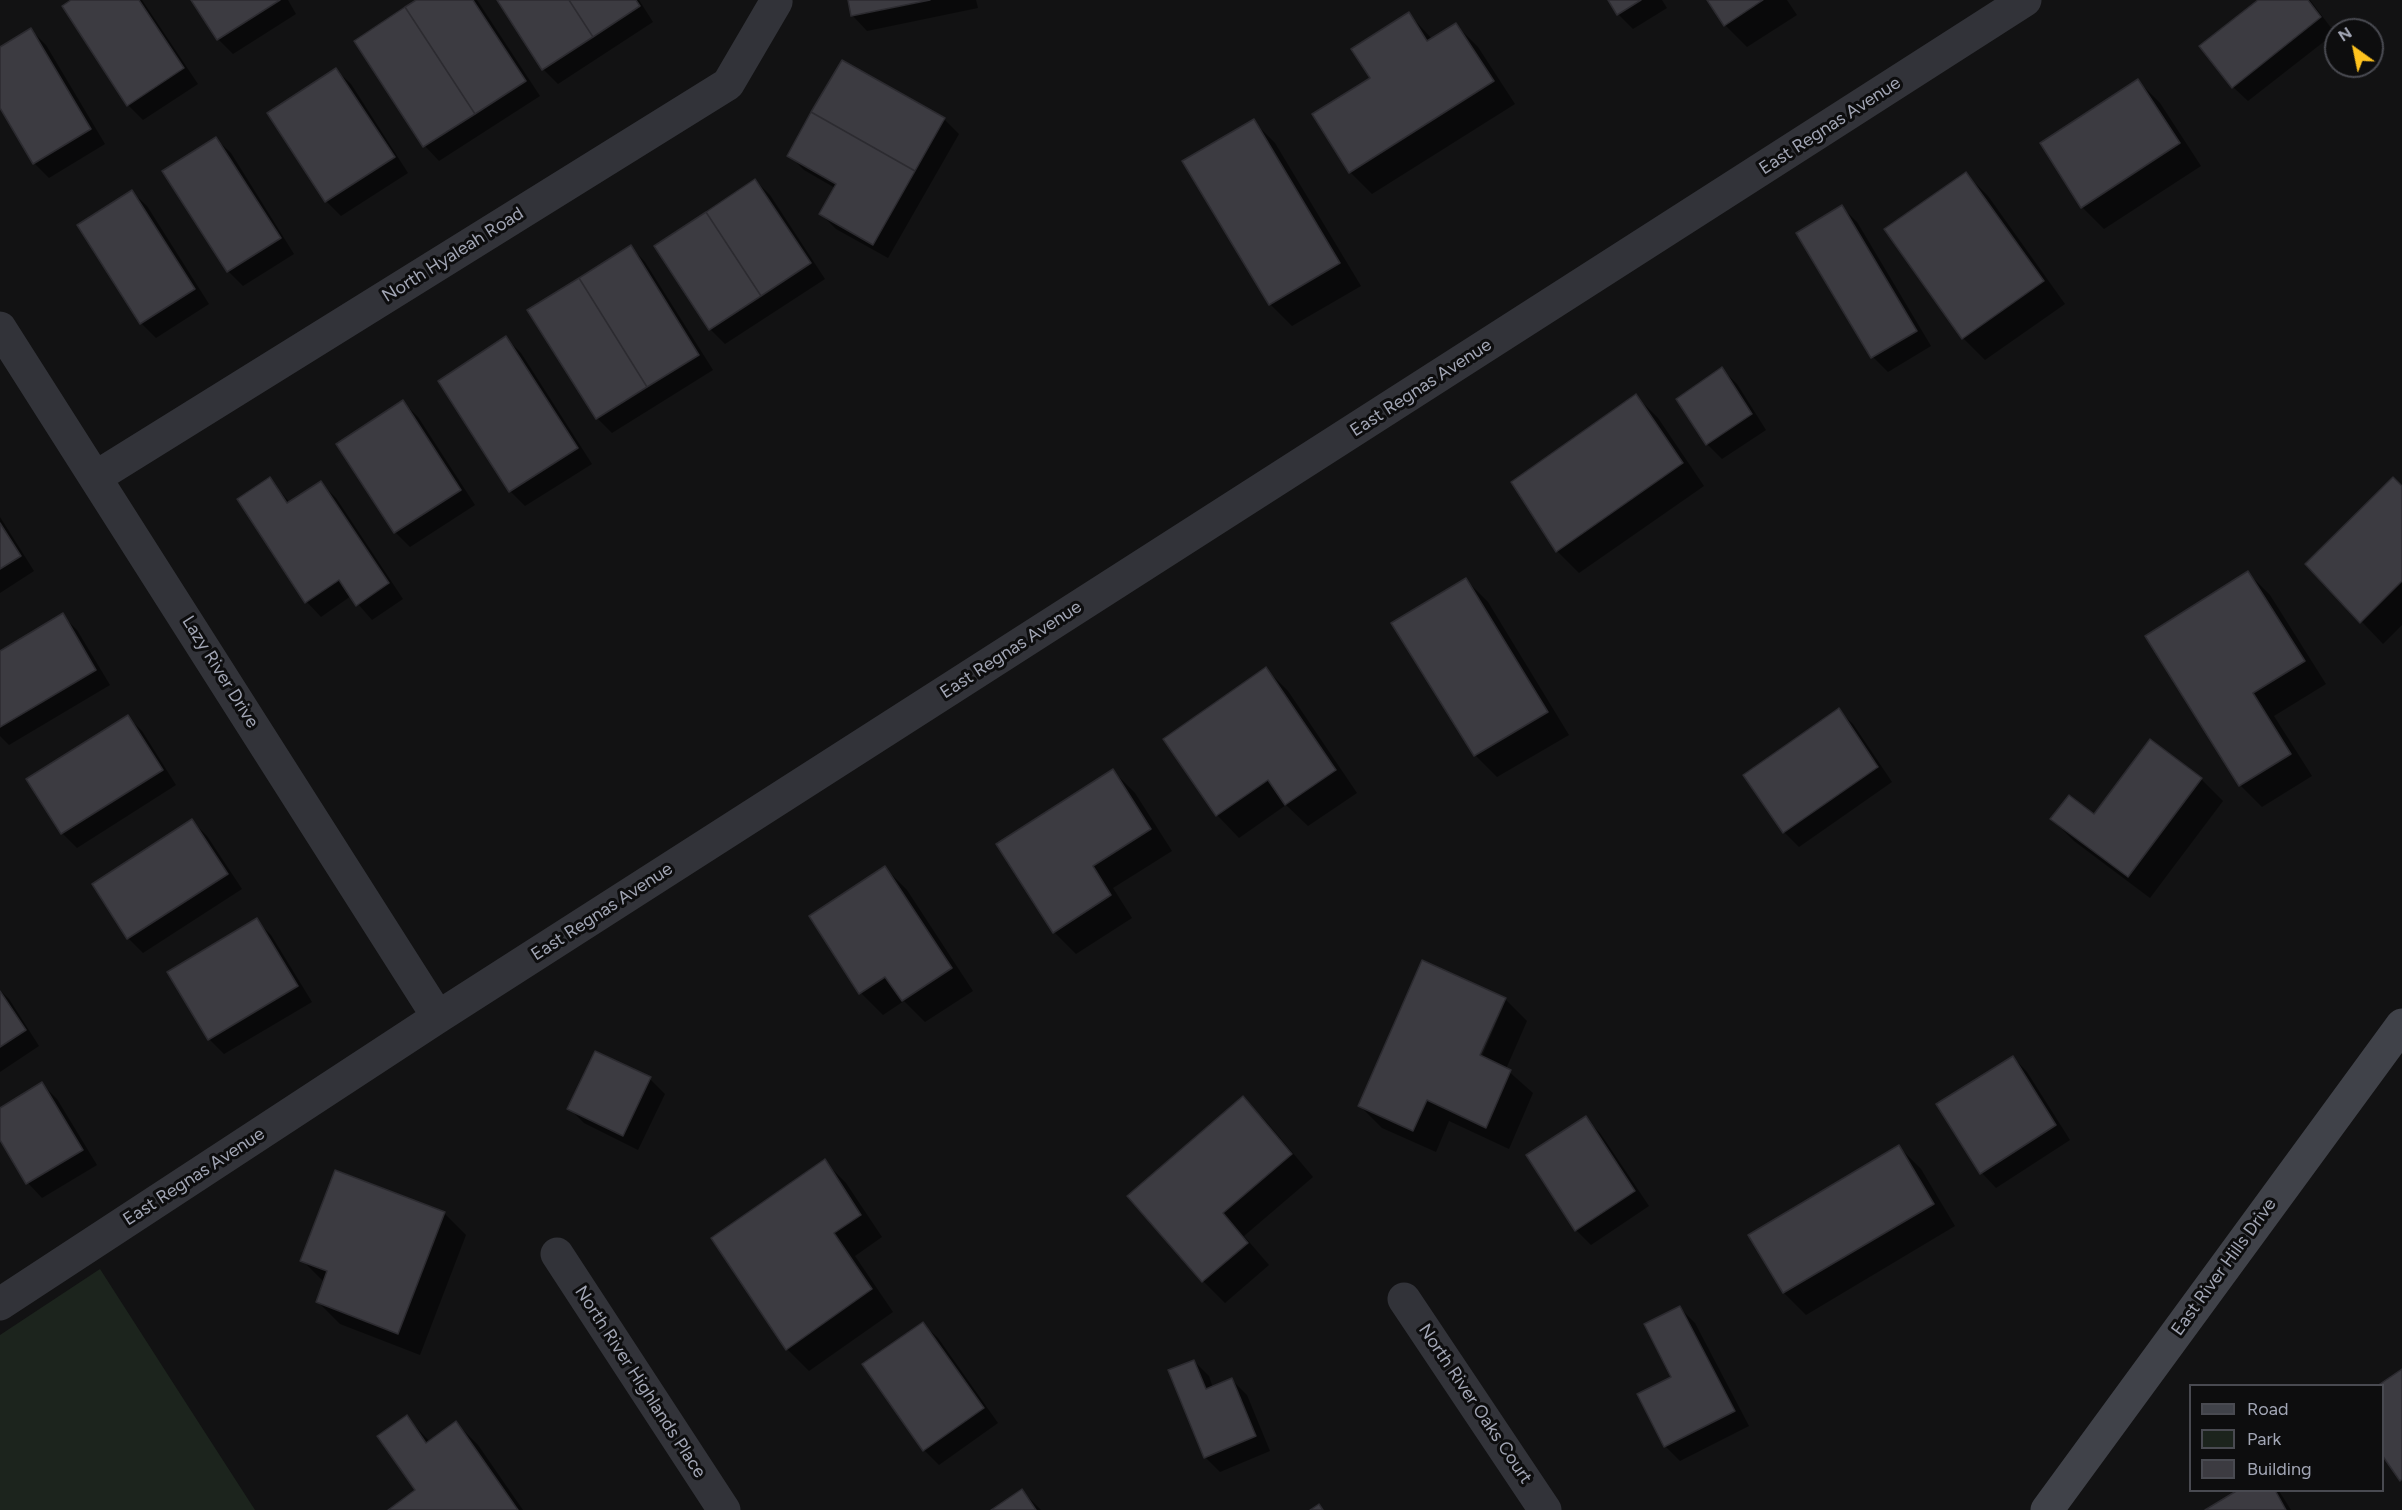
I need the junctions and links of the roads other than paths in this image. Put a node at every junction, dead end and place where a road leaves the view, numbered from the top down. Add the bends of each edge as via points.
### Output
1 (775, 0) edge
2 (2011, 4) edge
3 (0, 328) edge
4 (96, 477) junction
5 (438, 1017) junction
6 (2402, 1025) edge
7 (557, 1254) dead end
8 (1404, 1299) dead end
9 (0, 1304) edge
10 (724, 1510) edge
11 (1545, 1510) edge
12 (2047, 1510) edge

1 - 4 street, North Hyaleah Road via 728,84
2 - 5 street, East Regnas Avenue
3 - 4 street, Lazy River Drive
4 - 5 street, Lazy River Drive
5 - 9 street, East Regnas Avenue
6 - 12 street, East River Hills Drive
7 - 10 street, North River Highlands Place
8 - 11 street, North River Oaks Court

